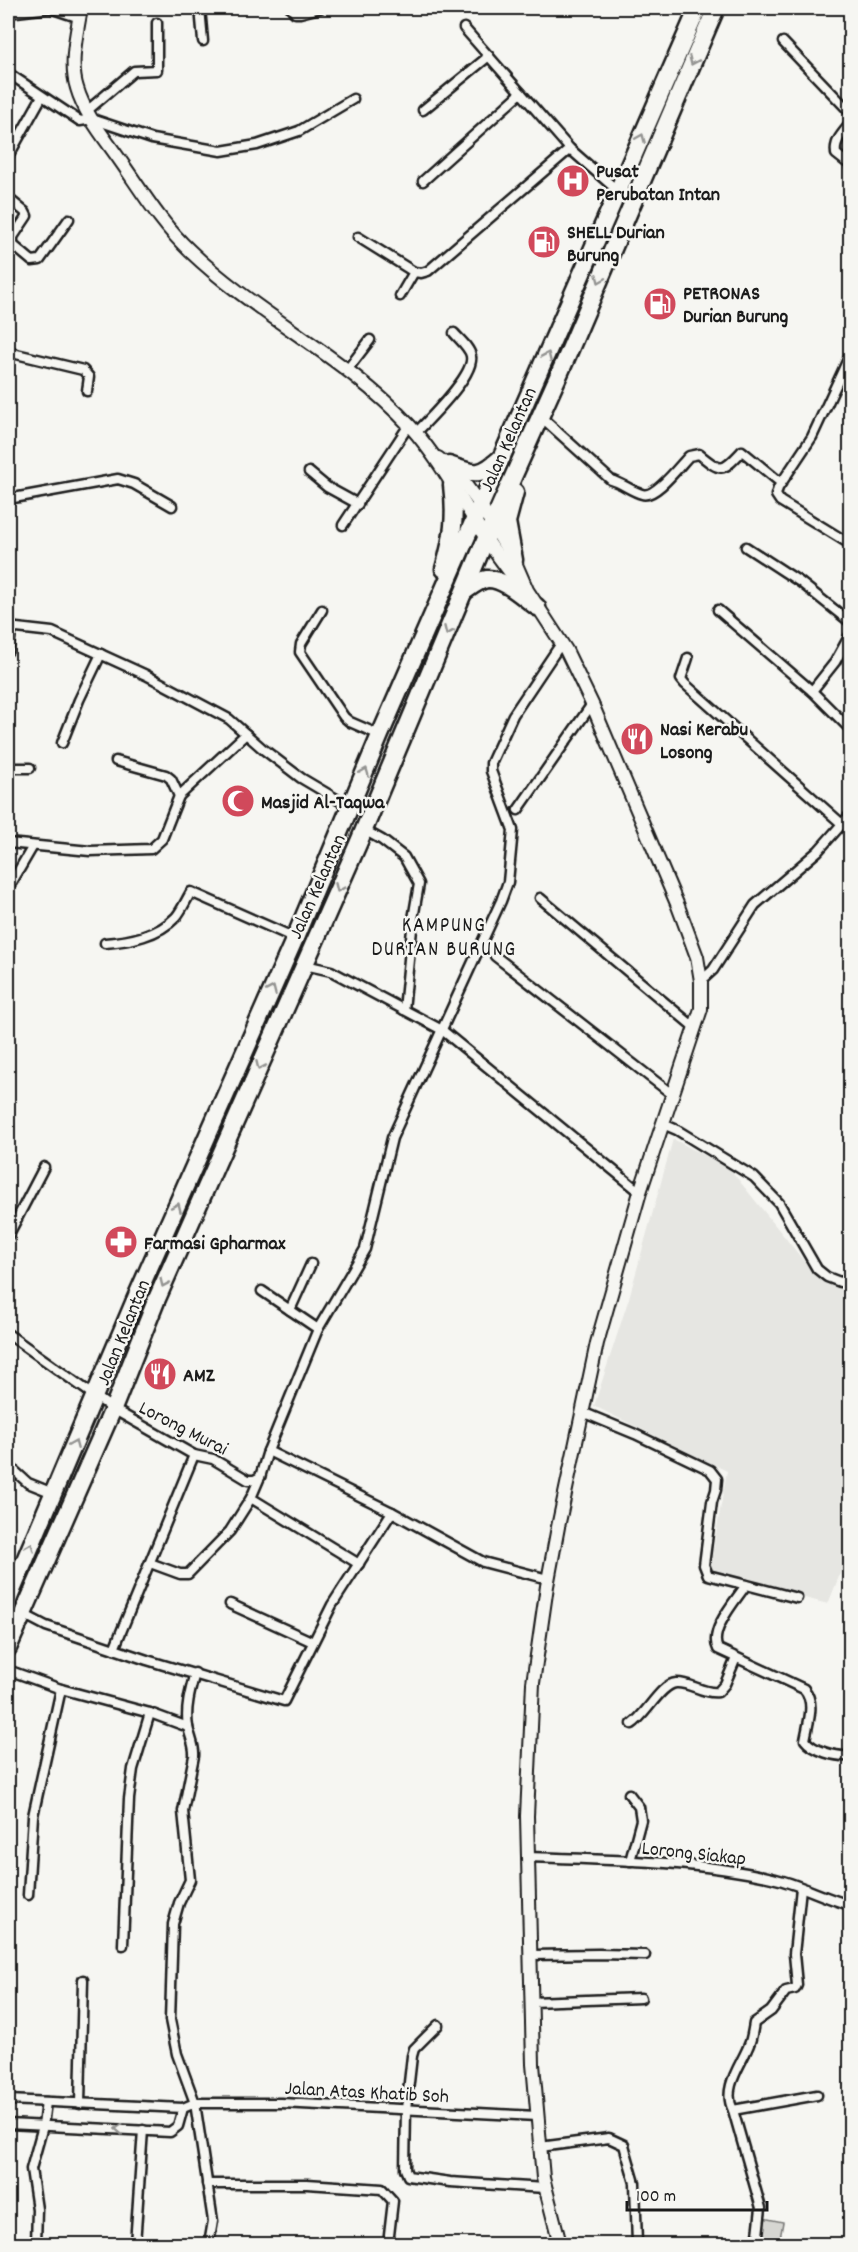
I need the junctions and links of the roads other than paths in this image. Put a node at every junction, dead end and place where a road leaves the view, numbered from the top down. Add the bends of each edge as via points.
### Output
1 (200, 8) edge
2 (291, 8) edge
3 (320, 8) edge
4 (698, 8) edge
5 (716, 8) edge
6 (8, 13) edge
7 (80, 13) edge
8 (157, 23) dead end
9 (464, 28) dead end
10 (203, 41) dead end
11 (783, 42) dead end
12 (489, 57) junction
13 (8, 74) edge
14 (521, 93) junction
15 (41, 98) junction
16 (353, 99) dead end
17 (423, 110) dead end
18 (850, 112) edge
19 (90, 114) junction
20 (850, 124) edge
21 (570, 149) junction
22 (8, 157) edge
23 (850, 165) edge
24 (423, 181) dead end
25 (618, 191) junction
26 (8, 198) edge
27 (69, 219) dead end
28 (357, 237) dead end
29 (414, 272) junction
30 (400, 296) dead end
31 (454, 333) dead end
32 (370, 340) dead end
33 (8, 352) edge
34 (850, 354) edge
35 (347, 370) junction
36 (87, 392) dead end
37 (540, 416) junction
38 (412, 429) junction
39 (529, 442) junction
40 (503, 456) junction
41 (443, 462) junction
42 (309, 472) dead end
43 (781, 483) junction
44 (452, 485) junction
45 (8, 499) edge
46 (358, 504) junction
47 (172, 506) dead end
48 (478, 513) junction
49 (343, 525) dead end
50 (489, 531) junction
51 (850, 544) edge
52 (746, 547) dead end
53 (514, 560) junction
54 (527, 590) junction
55 (465, 591) junction
56 (537, 607) junction
57 (322, 610) dead end
58 (718, 610) dead end
59 (850, 622) edge
60 (10, 627) edge
61 (426, 630) junction
62 (850, 635) edge
63 (562, 642) junction
64 (8, 651) edge
65 (100, 654) junction
66 (688, 658) dead end
67 (812, 691) junction
68 (592, 704) junction
69 (850, 729) edge
70 (246, 734) junction
71 (380, 735) junction
72 (62, 742) dead end
73 (116, 761) dead end
74 (8, 768) edge
75 (30, 768) dead end
76 (179, 796) junction
77 (351, 808) junction
78 (518, 810) dead end
79 (850, 815) edge
80 (842, 825) junction
81 (361, 837) junction
82 (8, 843) edge
83 (33, 846) junction
84 (326, 865) junction
85 (12, 882) dead end
86 (540, 898) dead end
87 (295, 938) junction
88 (105, 943) dead end
89 (495, 956) dead end
90 (305, 965) junction
91 (701, 981) junction
92 (404, 1010) junction
93 (694, 1027) junction
94 (442, 1030) junction
95 (673, 1095) junction
96 (663, 1124) junction
97 (44, 1167) dead end
98 (640, 1192) junction
99 (8, 1236) edge
100 (311, 1264) dead end
101 (850, 1280) edge
102 (262, 1291) dead end
103 (290, 1310) junction
104 (318, 1329) junction
105 (8, 1334) edge
106 (95, 1396) junction
107 (113, 1409) junction
108 (582, 1412) junction
109 (268, 1451) junction
110 (194, 1455) junction
111 (8, 1465) edge
112 (260, 1477) junction
113 (53, 1493) junction
114 (251, 1498) junction
115 (392, 1512) junction
116 (150, 1563) junction
117 (359, 1564) junction
118 (14, 1568) edge
119 (548, 1579) junction
120 (746, 1585) junction
121 (798, 1598) dead end
122 (8, 1600) edge
123 (230, 1604) dead end
124 (22, 1614) junction
125 (313, 1642) junction
126 (8, 1648) edge
127 (114, 1649) junction
128 (736, 1658) junction
129 (8, 1670) edge
130 (195, 1673) junction
131 (62, 1689) junction
132 (150, 1713) junction
133 (632, 1724) dead end
134 (188, 1727) junction
135 (850, 1756) edge
136 (629, 1794) dead end
137 (528, 1857) junction
138 (630, 1861) junction
139 (801, 1888) junction
140 (28, 1895) dead end
141 (850, 1905) edge
142 (123, 1945) dead end
143 (531, 1955) junction
144 (645, 1955) dead end
145 (83, 1980) dead end
146 (641, 1998) dead end
147 (532, 2002) junction
148 (438, 2025) dead end
149 (817, 2095) dead end
150 (8, 2100) edge
151 (46, 2102) junction
152 (195, 2103) junction
153 (80, 2104) junction
154 (183, 2108) junction
155 (406, 2109) junction
156 (733, 2110) junction
157 (537, 2116) junction
158 (8, 2124) edge
159 (43, 2126) junction
160 (143, 2130) junction
161 (540, 2147) junction
162 (207, 2184) junction
163 (545, 2188) junction
164 (36, 2244) edge
165 (135, 2244) edge
166 (209, 2244) edge
167 (388, 2244) edge
168 (560, 2244) edge
169 (637, 2244) edge
170 (757, 2244) edge

1 - 10 street
2 - 3 street via 295,13
25 -> 4 highway, Jalan Kelantan
5 -> 37 highway, Jalan Kelantan
6 - 7 street via 50,8
7 - 19 street via 74,67 77,89
8 - 19 street via 157,70 134,70
9 - 12 street
11 - 18 street
12 - 14 street
12 - 17 street
13 - 15 street
14 - 21 street
14 - 24 street
15 - 19 street via 80,122
15 - 22 street
16 - 19 street via 299,131 257,145 221,151 152,139
19 - 35 street via 144,196 190,251
20 - 23 street via 835,146 836,154
21 - 25 street
21 - 29 street via 428,271
40 -> 25 highway, Jalan Kelantan
26 - 27 street via 27,216 13,237 13,245 32,261 40,260
28 - 29 street
29 - 30 street
31 - 38 street via 472,357 471,363 456,391
32 - 35 street
33 - 36 street via 83,370 89,377
34 - 43 street via 812,437
35 - 38 street
37 - 39 highway, Jalan Kelantan
37 - 43 street via 611,480 641,494 658,489 689,456 699,454 722,469 742,451
38 - 41 street
38 - 46 street
39 - 50 highway, Jalan Kelantan
39 - 53 highway via 507,522
40 - 41 highway via 487,470 470,472
40 - 48 highway, Jalan Kelantan
41 - 44 street
41 - 48 street via 457,473
42 - 46 street
43 - 51 street via 776,495 780,501
44 - 48 street
44 - 61 highway via 454,532
45 - 47 street via 118,479
46 - 49 street
48 - 50 street
48 - 61 highway, Jalan Kelantan
50 - 53 street
50 - 54 street via 516,580
50 - 55 highway, Jalan Kelantan
52 - 59 street via 800,582
53 - 54 street
54 - 56 street
55 - 56 highway via 482,581 493,580
55 -> 81 highway, Jalan Kelantan
56 - 63 street
57 - 71 street via 300,652 344,717
58 - 67 street
60 - 64 street
60 - 65 street via 52,632
61 - 71 highway, Jalan Kelantan
62 - 67 street
63 - 68 street
63 - 94 street via 513,715 491,764 513,830 508,882
65 - 70 street via 229,719
65 - 72 street
66 - 80 street via 681,679 685,684
67 - 69 street
68 - 78 street
68 - 91 street via 678,906 697,957
70 - 76 street
70 - 77 street via 301,778
77 -> 71 highway, Jalan Kelantan
73 - 76 street via 166,775
74 - 75 street
76 - 83 street via 162,840 151,849 90,851
77 - 84 highway, Jalan Kelantan
79 - 80 street
80 - 91 street via 755,905 713,970
81 - 84 highway via 335,867
81 -> 90 highway, Jalan Kelantan
81 - 92 street via 382,840 404,857 419,884
82 - 83 street
83 - 85 street
84 - 87 highway, Jalan Kelantan
86 - 93 street
87 - 88 street via 191,892 176,917 153,933
106 -> 87 highway, Jalan Kelantan
89 - 95 street
90 - 92 street via 331,971
90 -> 107 highway, Jalan Kelantan via 156,1301
91 - 93 street via 700,1009
92 - 94 street
93 - 95 street
94 - 98 street
94 - 104 street via 392,1138 365,1249
95 - 96 street
96 - 98 street
96 - 101 street via 754,1177 779,1203 817,1269 840,1282
97 - 99 street
98 - 108 street via 597,1343
100 - 103 street
102 - 103 street
103 - 104 street
104 - 109 street
105 - 106 street, Lorong Murai
106 - 107 street, Lorong Murai
113 -> 106 highway, Jalan Kelantan
107 - 110 street, Lorong Murai
107 - 124 highway, Jalan Kelantan
108 - 119 street
108 - 120 street via 710,1470 717,1479 705,1571
109 - 112 street
109 - 115 street
110 - 112 street, Lorong Murai via 213,1459 248,1480
110 - 116 street
111 - 113 street via 28,1483
112 - 114 street
118 -> 113 highway, Jalan Kelantan
114 - 116 street via 230,1532 188,1574
114 - 117 street
115 - 117 street
115 - 119 street via 483,1562
116 - 127 street
117 - 125 street
118 - 122 highway, Jalan Kelantan
119 - 137 street via 533,1683
120 - 121 street
120 - 128 street via 717,1631 718,1649
123 - 125 street
124 - 126 highway, Jalan Kelantan
124 - 127 street
125 - 130 street via 284,1701
127 - 130 street
128 - 133 street via 718,1692 677,1682 658,1694 642,1718
128 - 135 street via 804,1689 812,1704 806,1743 824,1752
129 - 131 street
130 - 134 street via 188,1702
131 - 132 street
131 - 140 street via 33,1816
132 - 134 street
132 - 142 street via 133,1769 129,1799
134 - 152 street via 195,1749 183,1811 190,1880 173,1924 170,2020 177,2054
136 - 138 street via 639,1807 641,1820
137 - 138 street, Lorong Siakap
137 - 143 street
138 - 139 street, Lorong Siakap via 773,1878
139 - 141 street, Lorong Siakap
139 - 156 street via 794,1954 797,1985 754,2023 751,2041 730,2087
143 - 144 street
143 - 147 street
145 - 153 street
146 - 147 street
147 - 157 street
148 - 155 street via 414,2049
149 - 156 street
150 - 151 street
151 - 153 street
151 - 159 street
152 - 154 street
152 - 155 street, Jalan Atas Khatib Soh
152 - 162 street
153 - 154 street
154 - 160 street via 178,2126 170,2132
155 - 157 street, Jalan Atas Khatib Soh
155 - 163 street via 408,2176
156 - 170 street via 761,2208
157 - 161 street
158 - 159 street
160 -> 159 street
159 - 164 street via 30,2169 37,2209
160 - 165 street
161 - 163 street
161 - 169 street via 609,2138 620,2141 635,2183
162 - 166 street via 213,2221
162 - 167 street via 382,2189 393,2200
163 - 168 street

